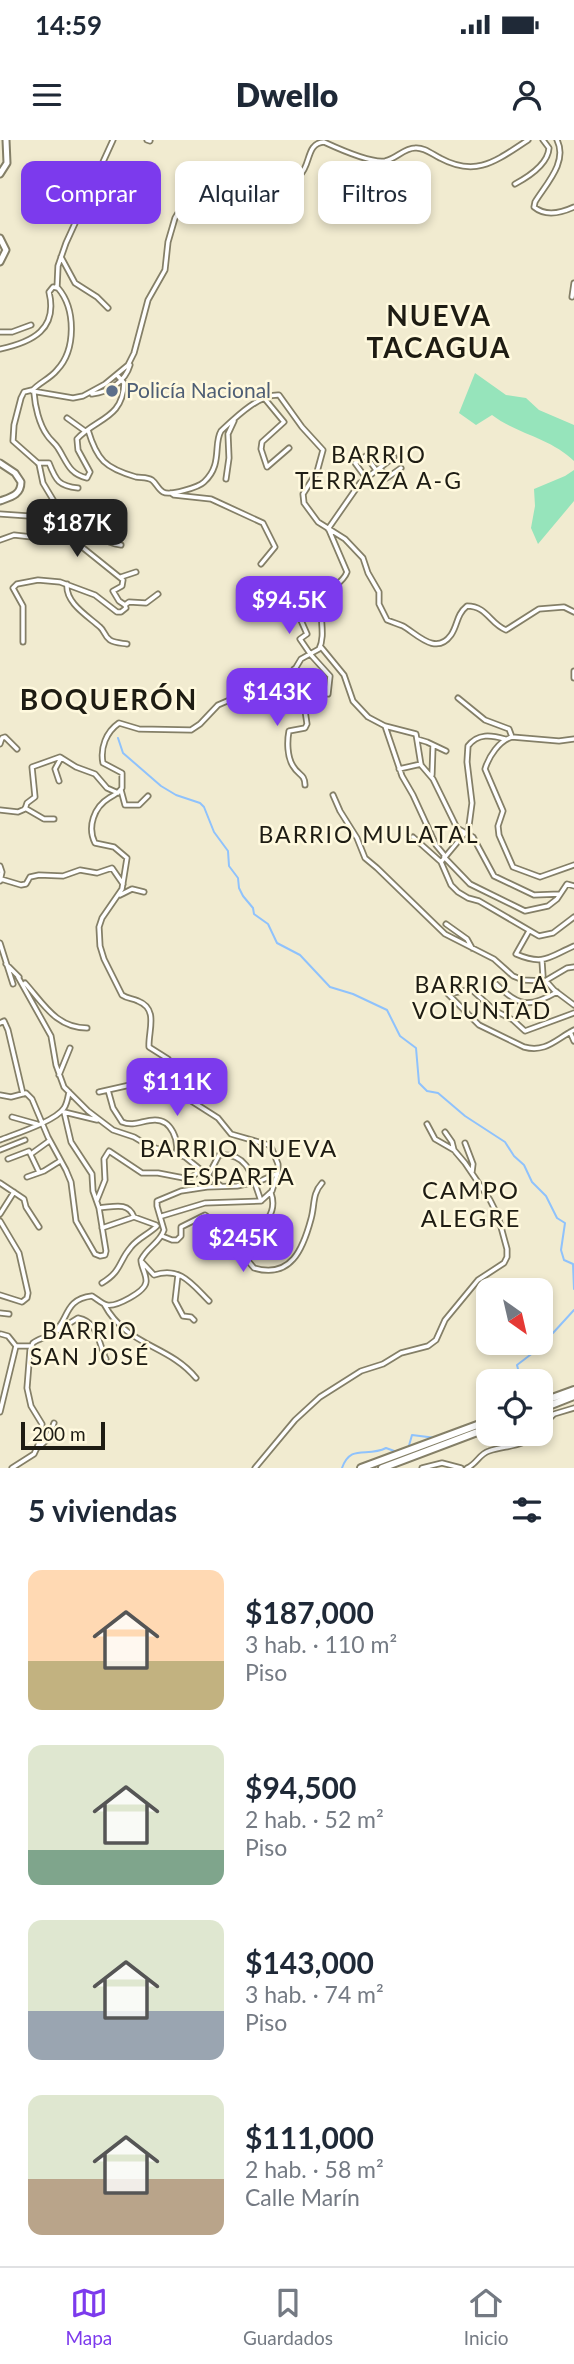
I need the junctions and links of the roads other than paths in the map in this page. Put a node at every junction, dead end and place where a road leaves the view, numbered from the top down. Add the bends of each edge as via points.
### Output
1 (6, 140) edge
2 (114, 140) edge
3 (528, 140) edge
4 (543, 140) edge
5 (557, 140) edge
6 (0, 174) edge
7 (515, 184) dead end
8 (574, 207) edge
9 (0, 238) edge
10 (61, 257) junction
11 (0, 261) edge
12 (574, 284) edge
13 (57, 288) junction
14 (573, 297) edge
15 (108, 308) dead end
16 (31, 325) dead end
17 (0, 332) edge
18 (0, 349) edge
19 (132, 360) junction
20 (117, 375) junction
21 (122, 381) junction
22 (33, 391) junction
23 (89, 394) junction
24 (265, 399) junction
25 (67, 418) dead end
26 (235, 419) junction
27 (87, 431) junction
28 (289, 448) dead end
29 (394, 457) dead end
30 (0, 463) edge
31 (38, 463) junction
32 (401, 468) dead end
33 (378, 469) junction
34 (366, 478) junction
35 (226, 479) dead end
36 (78, 488) dead end
37 (171, 493) junction
38 (0, 501) edge
39 (55, 503) junction
40 (0, 514) edge
41 (29, 516) dead end
42 (50, 517) junction
43 (328, 529) junction
44 (0, 540) edge
45 (121, 545) dead end
46 (261, 564) dead end
47 (136, 572) dead end
48 (119, 578) junction
49 (67, 584) junction
50 (158, 594) dead end
51 (276, 604) dead end
52 (125, 605) junction
53 (574, 612) edge
54 (23, 642) dead end
55 (127, 644) dead end
56 (321, 647) junction
57 (311, 655) junction
58 (294, 669) junction
59 (574, 671) edge
60 (574, 678) edge
61 (328, 694) dead end
62 (458, 698) dead end
63 (385, 726) junction
64 (512, 737) junction
65 (417, 739) junction
66 (505, 739) junction
67 (574, 739) edge
68 (0, 744) edge
69 (433, 746) junction
70 (17, 749) dead end
71 (446, 751) dead end
72 (61, 758) junction
73 (421, 764) junction
74 (399, 769) junction
75 (431, 776) junction
76 (59, 781) dead end
77 (305, 785) dead end
78 (120, 792) junction
79 (333, 794) dead end
80 (148, 796) dead end
81 (25, 808) junction
82 (0, 810) edge
83 (54, 819) dead end
84 (467, 833) junction
85 (413, 837) dead end
86 (443, 859) junction
87 (574, 865) edge
88 (0, 866) edge
89 (1, 880) edge
90 (124, 885) junction
91 (574, 886) edge
92 (144, 892) dead end
93 (560, 894) junction
94 (120, 895) junction
95 (574, 917) edge
96 (446, 924) dead end
97 (529, 931) junction
98 (0, 943) edge
99 (574, 946) edge
100 (473, 949) junction
101 (542, 961) junction
102 (6, 964) junction
103 (574, 967) edge
104 (18, 976) junction
105 (546, 981) junction
106 (536, 982) junction
107 (13, 984) dead end
108 (496, 984) dead end
109 (557, 992) junction
110 (574, 1005) edge
111 (574, 1013) edge
112 (2, 1022) edge
113 (87, 1028) dead end
114 (572, 1031) edge
115 (574, 1041) edge
116 (70, 1048) dead end
117 (59, 1075) junction
118 (181, 1086) junction
119 (108, 1090) junction
120 (69, 1092) junction
121 (99, 1092) dead end
122 (23, 1094) junction
123 (0, 1095) edge
124 (63, 1111) junction
125 (12, 1117) dead end
126 (99, 1120) junction
127 (43, 1123) junction
128 (37, 1124) junction
129 (427, 1124) dead end
130 (445, 1132) dead end
131 (0, 1140) edge
132 (24, 1140) dead end
133 (49, 1141) junction
134 (465, 1143) dead end
135 (0, 1150) edge
136 (454, 1150) junction
137 (31, 1154) junction
138 (176, 1154) junction
139 (8, 1159) dead end
140 (60, 1161) junction
141 (201, 1170) junction
142 (39, 1172) junction
143 (278, 1173) junction
144 (472, 1174) junction
145 (208, 1175) junction
146 (27, 1177) dead end
147 (254, 1182) junction
148 (0, 1183) edge
149 (322, 1183) dead end
150 (221, 1186) junction
151 (14, 1192) junction
152 (271, 1193) junction
153 (261, 1201) junction
154 (97, 1202) junction
155 (99, 1208) junction
156 (0, 1214) edge
157 (162, 1216) junction
158 (134, 1217) junction
159 (0, 1221) edge
160 (157, 1226) junction
161 (39, 1227) dead end
162 (164, 1227) junction
163 (102, 1228) junction
164 (162, 1236) junction
165 (258, 1256) dead end
166 (141, 1260) junction
167 (178, 1275) junction
168 (103, 1283) dead end
169 (0, 1295) edge
170 (209, 1301) dead end
171 (103, 1303) junction
172 (0, 1312) edge
173 (9, 1314) dead end
174 (194, 1320) dead end
175 (56, 1332) junction
176 (1, 1334) edge
177 (16, 1346) junction
178 (31, 1346) junction
179 (106, 1359) dead end
180 (196, 1378) dead end
181 (572, 1394) edge
182 (553, 1399) edge
183 (0, 1402) edge
184 (553, 1403) edge
185 (574, 1408) edge
186 (0, 1412) edge
187 (553, 1415) edge
188 (54, 1423) dead end
189 (476, 1425) edge
190 (476, 1433) edge
191 (508, 1446) edge
192 (38, 1448) junction
193 (12, 1468) edge
194 (255, 1468) edge
195 (360, 1468) edge
196 (382, 1468) edge
197 (422, 1468) edge
198 (461, 1468) edge
199 (467, 1468) edge

1 - 6 main road via 7,163
2 - 10 street
3 - 19 street via 477,168 454,165 419,148 379,161 320,141 312,147 298,176 257,189 238,208 182,207 166,251 165,270 144,310
4 - 7 street via 548,155
5 - 8 street via 559,163 534,207 552,213
9 - 11 main road via 6,250
10 - 13 street
10 - 15 street via 75,283
12 - 14 street
13 - 18 street via 49,292 52,309 45,328 19,345
13 - 22 street via 69,316 70,348 57,371
16 - 17 street
19 - 20 street
19 - 21 street
20 - 21 street
20 - 23 street
21 - 23 street
21 - 27 street via 119,406
22 - 23 street via 78,398
22 - 27 street via 46,434 70,470 87,478 90,472 77,448 78,437
22 - 31 street via 20,398 13,438
24 - 26 street
24 - 28 street via 284,422 262,442 267,467
24 - 43 street via 281,397 322,447 322,459 303,497 312,516
25 - 27 street
26 - 35 street via 228,434
26 - 37 street via 218,436 218,457 207,479 199,486
27 - 37 street via 95,453 105,464 151,479 162,491
29 - 33 street
30 - 38 main road via 21,482 17,494
31 - 36 street via 49,463 64,486
31 - 39 street via 43,484
32 - 33 street via 387,478
33 - 34 street
33 - 34 street via 366,456 355,463
34 - 43 street
37 - 46 street via 211,499 263,523 275,547
39 - 42 street
39 - 45 street via 82,517 94,534
40 - 41 street
42 - 44 street via 32,537 14,535
42 - 48 street via 73,527 82,547
43 - 53 street via 363,558 387,620 427,642 447,639 467,606 482,609 506,630 539,609 564,607
43 - 56 street via 347,572 323,599
47 - 48 street
48 - 52 street via 123,584 113,591
49 - 52 street via 95,595 117,612 125,610
49 - 54 street via 41,580 13,587 23,606
49 - 55 street via 66,592 84,615 105,636
50 - 52 street via 146,603
51 - 57 street via 286,602 296,609 307,634 300,639
56 - 57 street
56 - 63 street via 344,675 356,705
57 - 58 street
57 - 61 street via 329,674
58 - 77 street via 306,679 307,724 289,731 288,747
58 - 78 street via 218,705 191,730 117,724 107,735 102,759 122,774
59 - 60 street
62 - 64 street via 485,720 509,729
63 - 65 street via 413,732
63 - 74 street
64 - 66 street
64 - 67 street
65 - 69 street
65 - 73 street
66 - 84 street via 485,736 468,746 472,803
66 - 87 street via 485,769 503,811 498,829 511,864 540,877
68 - 70 street via 5,737
69 - 71 street
69 - 75 street
72 - 76 street via 55,769
72 - 78 street
72 - 81 street via 32,767 35,797
73 - 74 street
73 - 75 street
74 - 86 street
75 - 84 street via 455,826
78 - 80 street via 125,805 139,805
78 - 90 street via 97,811 92,836 95,843 114,847 126,856
79 - 100 street via 366,860 435,927
81 - 82 street
81 - 83 street via 44,819
84 - 86 street
84 - 93 street via 497,878 534,895
85 - 86 street
86 - 93 street via 470,884 523,911 544,907
86 - 97 street via 455,889
88 - 89 street
89 - 90 street via 21,885 39,875 112,869
90 - 94 street
91 - 93 street via 567,884
92 - 94 street via 132,889
94 - 118 street via 100,921 102,954 120,992 149,1011 149,1047 173,1065
95 - 97 street via 545,936
96 - 100 street
97 - 101 street via 516,954
98 - 102 street
99 - 101 street
100 - 106 street via 516,977
101 - 106 street via 543,976
102 - 104 street
102 - 107 street
103 - 105 street
104 - 113 street via 50,1013 73,1027
104 - 117 street via 51,1036
105 - 106 street
105 - 109 street
108 - 109 street via 528,1004
109 - 110 street
111 - 114 street via 525,1031 473,991 448,994 479,1025 524,1047 543,1048
112 - 122 street
114 - 115 street
116 - 117 street
117 - 120 street
118 - 119 street via 161,1078
118 - 143 street via 184,1096 221,1119 231,1135 270,1146
119 - 121 street
119 - 138 street via 122,1122 155,1120 170,1128 177,1140
120 - 124 street
120 - 126 street
122 - 123 street
122 - 127 street via 32,1099
124 - 126 street
124 - 127 street
124 - 154 street via 71,1142 92,1174
125 - 128 street
126 - 138 street via 117,1132
127 - 128 street
127 - 133 street
128 - 131 street
129 - 136 street via 435,1139
130 - 136 street
132 - 135 street
133 - 137 street
133 - 140 street
134 - 144 street
136 - 144 street
137 - 139 street
137 - 142 street
138 - 141 street
140 - 142 street
140 - 163 street via 71,1182 78,1225 96,1256 106,1251
141 - 145 street
141 - 154 street via 190,1179 145,1174 109,1151
142 - 146 street
143 - 147 street
143 - 152 street
144 - 194 street via 498,1216 507,1249 504,1263 478,1280 445,1320 436,1340 361,1371 320,1397
145 - 147 street via 217,1157 227,1154 246,1163
145 - 150 street
147 - 150 street
147 - 153 street
148 - 151 street
149 - 164 street via 315,1191 312,1217 301,1246 282,1269 255,1269 205,1214 181,1227 177,1240
150 - 157 street via 181,1191 159,1200
151 - 156 street
151 - 161 street via 24,1199
152 - 153 street
152 - 165 street via 269,1219 248,1236
153 - 157 street via 205,1203
154 - 155 street
155 - 158 street via 125,1206
155 - 163 street
157 - 162 street
158 - 160 street
158 - 163 street
159 - 169 street via 19,1253 28,1293 26,1300 19,1302
160 - 162 street
160 - 168 street via 131,1246 118,1271
162 - 164 street
164 - 166 street
166 - 167 street via 153,1275 166,1271
166 - 171 street via 144,1287 119,1303
167 - 170 street
167 - 174 street via 175,1303 183,1317
171 - 175 street via 92,1296 79,1301 69,1308
171 - 180 street via 120,1327 181,1361
172 - 173 street
175 - 178 street
175 - 179 street via 78,1318 87,1321
176 - 177 street
177 - 178 street
177 - 183 street
178 - 192 street via 27,1388 42,1423
181 - 182 highway
181 - 184 highway
183 - 186 street
185 - 187 street
188 - 192 street via 48,1439
189 - 195 highway
190 - 196 highway
191 - 199 street via 485,1451
192 - 193 street
197 - 198 street via 442,1464

